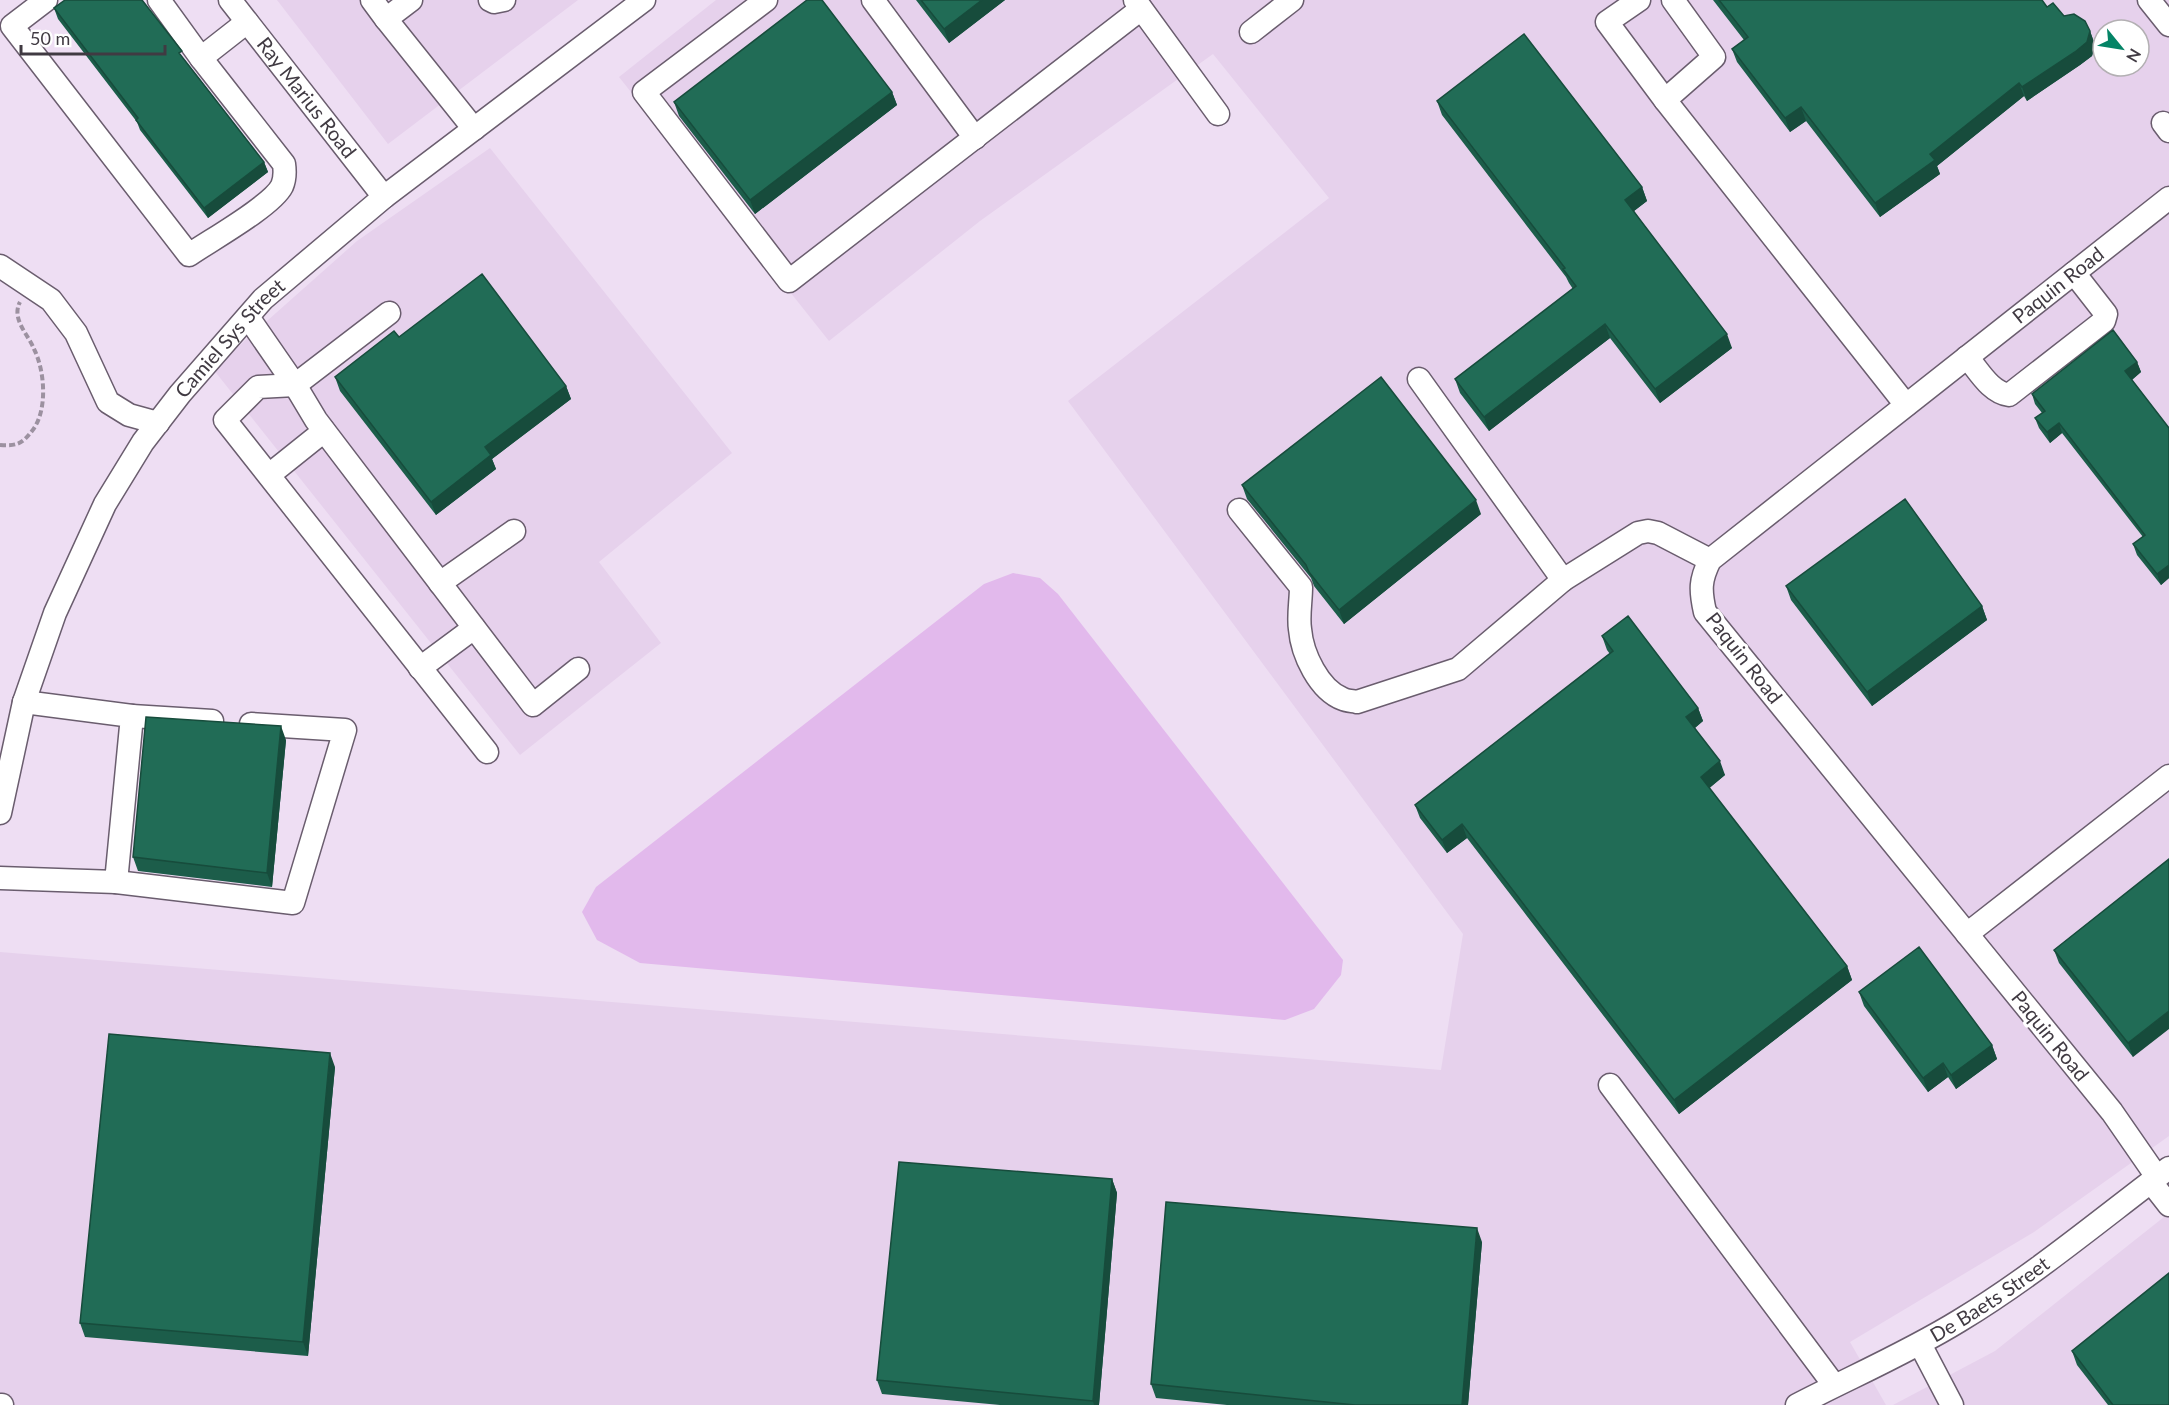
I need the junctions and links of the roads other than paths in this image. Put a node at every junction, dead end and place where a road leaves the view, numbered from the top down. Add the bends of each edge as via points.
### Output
1 (46, 0) edge
2 (159, 0) edge
3 (230, 0) edge
4 (372, 0) edge
5 (411, 0) edge
6 (490, 0) edge
7 (504, 0) edge
8 (644, 0) edge
9 (766, 0) edge
10 (873, 0) edge
11 (1292, 0) edge
12 (1639, 0) edge
13 (1673, 0) edge
14 (2149, 0) edge
15 (1138, 5) edge
16 (386, 19) junction
17 (247, 22) junction
18 (2169, 26) edge
19 (1251, 32) dead end
20 (201, 58) junction
21 (1665, 100) junction
22 (1218, 114) dead end
23 (474, 129) junction
24 (975, 138) junction
25 (384, 197) junction
26 (2169, 198) edge
27 (0, 266) edge
28 (2074, 273) junction
29 (389, 313) dead end
30 (248, 317) junction
31 (1967, 357) junction
32 (1419, 380) dead end
33 (295, 385) junction
34 (1906, 405) junction
35 (158, 423) junction
36 (324, 430) junction
37 (268, 476) junction
38 (1239, 510) dead end
39 (514, 531) dead end
40 (1710, 560) junction
41 (1563, 580) junction
42 (440, 583) junction
43 (474, 628) junction
44 (420, 668) junction
45 (578, 669) dead end
46 (24, 702) junction
47 (132, 716) junction
48 (488, 752) dead end
49 (2169, 776) edge
50 (0, 813) edge
51 (0, 878) edge
52 (116, 882) junction
53 (1967, 934) junction
54 (1610, 1085) dead end
55 (2159, 1176) edge
56 (2169, 1205) edge
57 (1920, 1344) junction
58 (1834, 1385) junction
59 (1797, 1405) edge
60 (1952, 1405) edge

1 - 20 street via 12,26 189,255 270,201 282,187 286,172 284,164
2 - 20 street
3 - 17 street, Ray Marius Road
4 - 16 street
5 - 16 street
6 - 7 street
8 - 23 street, Camiel Sys Street
9 - 24 street via 644,92 789,281
10 - 24 street
11 - 19 street
12 - 21 street via 1607,22
13 - 21 street via 1714,57
14 - 18 street
15 - 22 street
15 - 24 street
16 - 23 street
17 - 20 street
17 - 25 street, Ray Marius Road
21 - 34 street
23 - 25 street, Camiel Sys Street
25 - 30 street, Camiel Sys Street via 263,299
26 - 28 street, Paquin Road
27 - 35 street via 51,300 76,333 108,402 129,415
28 - 31 street, Paquin Road
28 - 31 street via 2106,314 2104,321 2009,395 1994,389
29 - 33 street
30 - 33 street
30 - 35 street, Camiel Sys Street
31 - 34 street, Paquin Road
32 - 41 street
33 - 36 street
33 - 37 street via 258,387 225,420
34 - 40 street, Paquin Road
35 - 46 street, Camiel Sys Street via 105,504 55,613
36 - 37 street
36 - 42 street
37 - 44 street
38 - 41 street via 1301,587 1300,630 1304,649 1314,672 1343,699 1357,702 1458,669
39 - 42 street
40 - 41 street via 1648,531 1638,533
40 - 53 street, Paquin Road via 1702,576 1705,612
42 - 43 street
43 - 44 street
43 - 45 street via 533,705
44 - 48 street
46 - 47 street
46 - 50 street, Camiel Sys Street
47 - 52 street
47 - 52 street via 345,730 293,903
49 - 53 street
51 - 52 street
53 - 55 street, Paquin Road
54 - 58 street
55 - 56 street, Paquin Road
55 - 57 street, De Baets Street via 2019,1280
57 - 58 street, De Baets Street
57 - 60 street
58 - 59 street, De Baets Street

